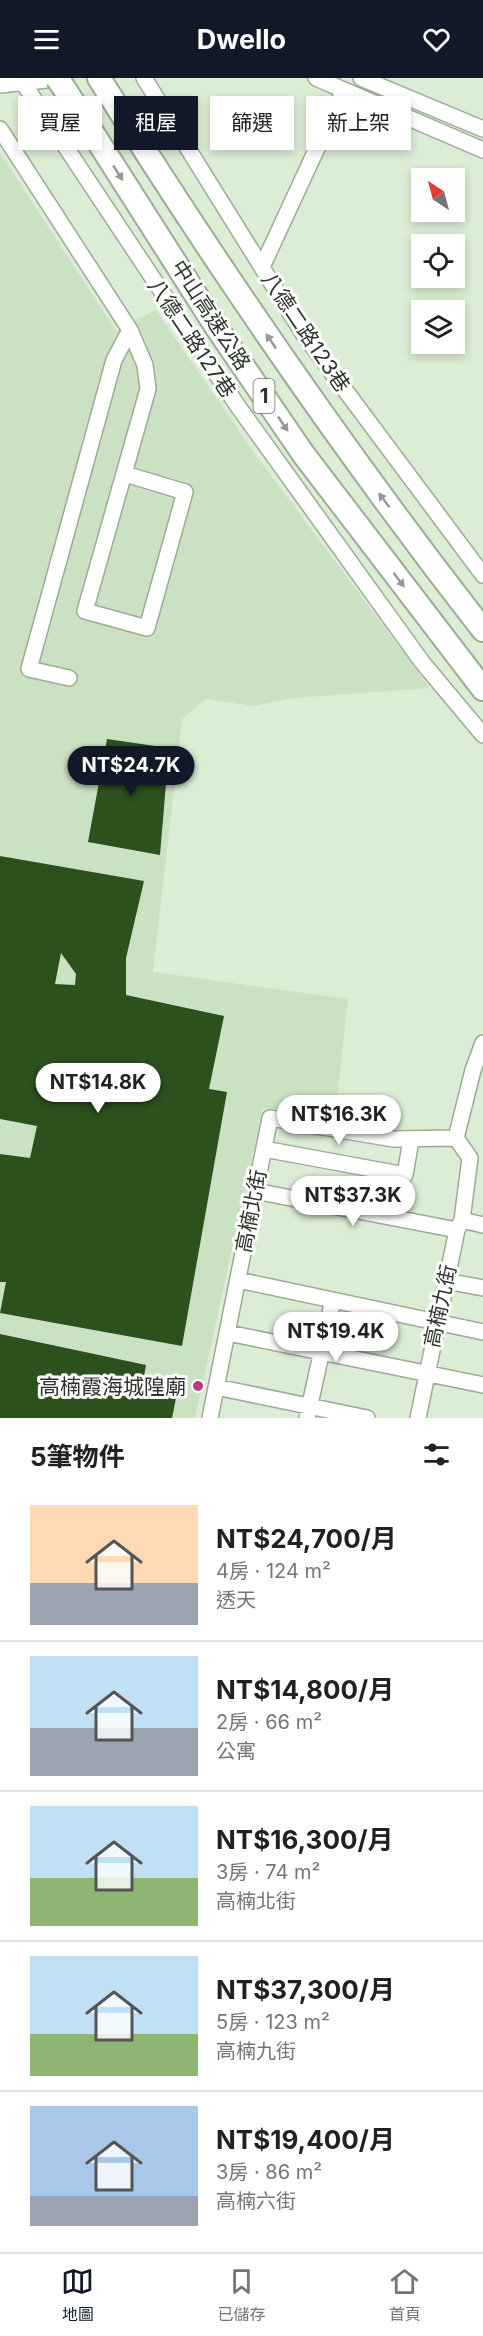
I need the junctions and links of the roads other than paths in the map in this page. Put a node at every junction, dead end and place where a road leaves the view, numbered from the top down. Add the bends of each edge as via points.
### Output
1 (144, 78) edge
2 (316, 78) edge
3 (362, 78) edge
4 (21, 80) edge
5 (100, 80) edge
6 (62, 81) edge
7 (0, 85) edge
8 (351, 93) junction
9 (0, 129) edge
10 (483, 129) edge
11 (483, 150) edge
12 (262, 267) junction
13 (130, 330) junction
14 (125, 474) junction
15 (483, 575) edge
16 (483, 630) edge
17 (69, 678) dead end
18 (483, 689) edge
19 (483, 735) edge
20 (483, 1043) edge
21 (456, 1138) junction
22 (411, 1140) junction
23 (264, 1149) junction
24 (255, 1191) junction
25 (459, 1225) junction
26 (483, 1225) edge
27 (238, 1280) junction
28 (446, 1281) junction
29 (483, 1288) edge
30 (333, 1300) junction
31 (437, 1323) junction
32 (483, 1332) edge
33 (228, 1333) junction
34 (322, 1353) junction
35 (426, 1374) junction
36 (483, 1384) edge
37 (216, 1387) junction
38 (308, 1412) edge
39 (210, 1418) edge
40 (367, 1418) edge
41 (418, 1418) edge

1 - 12 street, 八德二路123巷
2 - 8 street
3 - 8 street
3 - 10 street
4 - 6 street
4 - 7 street
4 - 19 street, 八德二路127巷 via 237,405 422,662
16 -> 5 highway, 中山高速公路 / 1 via 343,446
6 -> 18 highway, 中山高速公路 / 1 via 217,328 304,455
8 - 11 street
8 - 12 street
9 - 13 street
12 - 15 street, 八德二路123巷 via 304,335
13 - 14 street via 146,365 148,389
13 - 17 street via 114,360 29,669
14 - 14 street via 85,611 147,628 185,492
20 - 21 street
21 - 22 street, 高楠北街
21 - 25 street, 高楠九街 via 470,1158
22 - 23 street, 高楠北街 via 270,1118
22 - 23 street via 405,1175
23 - 24 street, 高楠北街
24 - 25 street
24 - 27 street, 高楠北街
25 - 26 street
25 - 28 street, 高楠九街
27 - 30 street
27 - 33 street, 高楠北街
28 - 29 street
28 - 31 street, 高楠九街
30 - 31 street
30 - 34 street
31 - 32 street
31 - 35 street, 高楠九街
33 - 34 street
33 - 37 street, 高楠北街
34 - 35 street
34 - 38 street
35 - 36 street
35 - 41 street, 高楠九街
37 - 38 street
37 - 39 street, 高楠北街
38 - 40 street

